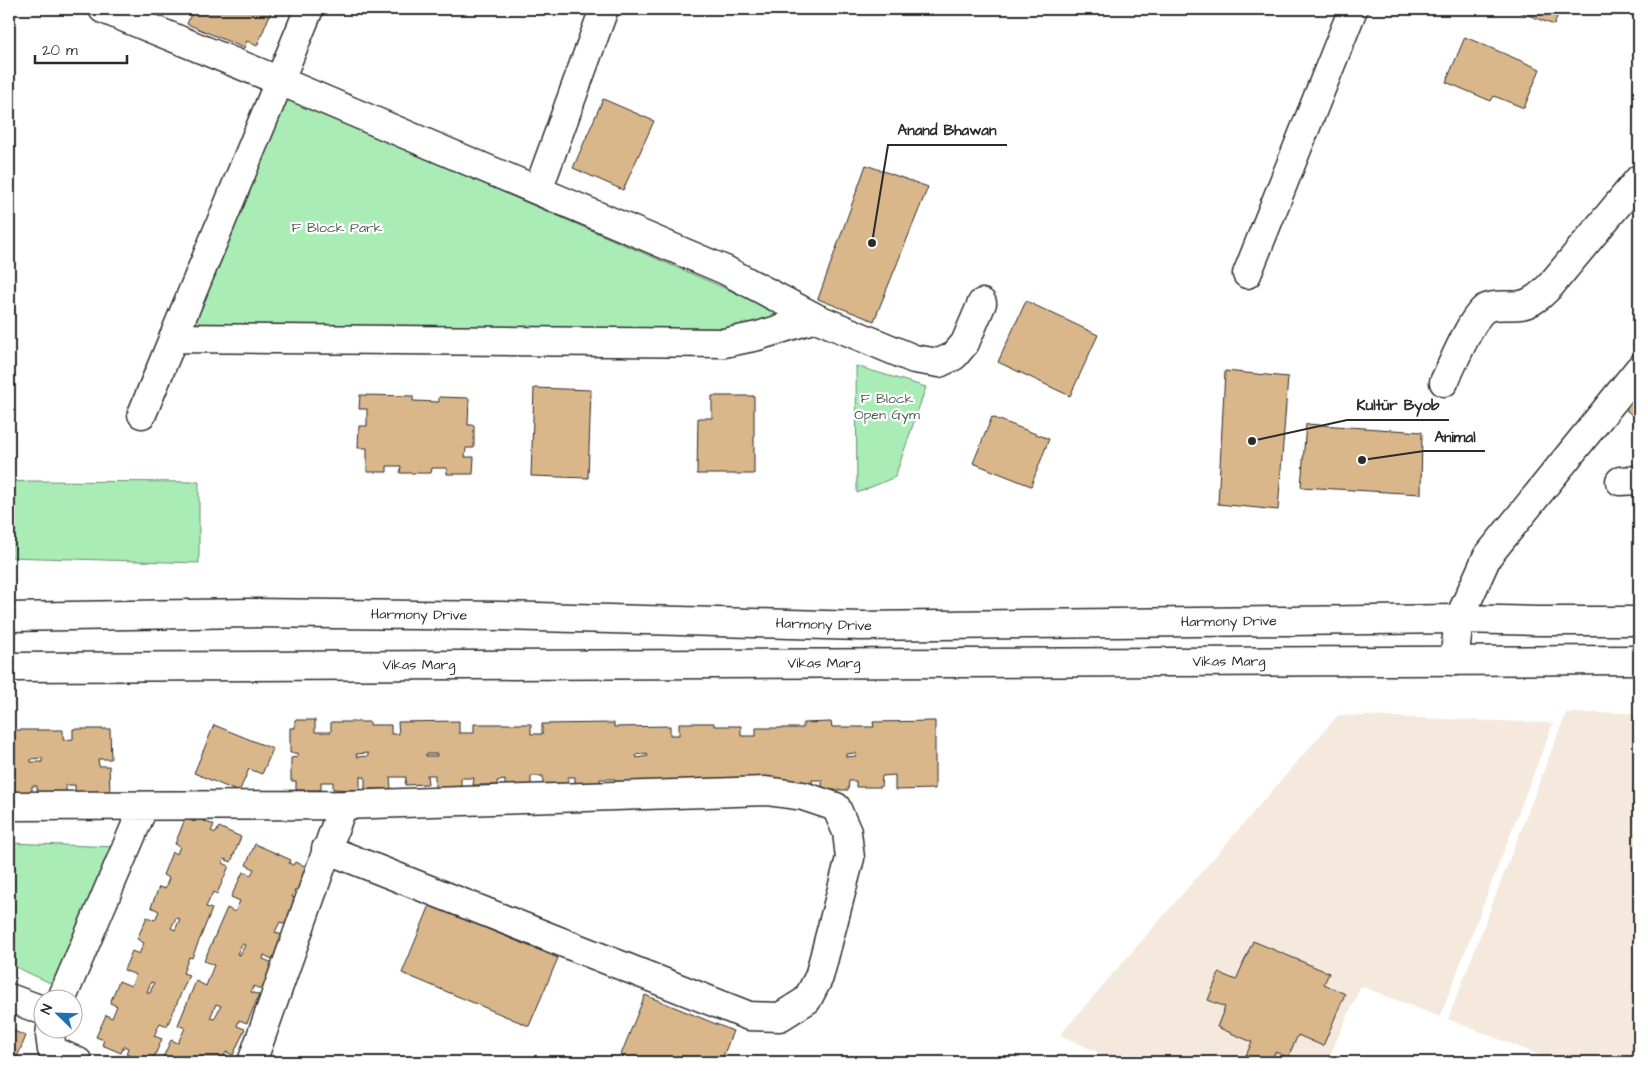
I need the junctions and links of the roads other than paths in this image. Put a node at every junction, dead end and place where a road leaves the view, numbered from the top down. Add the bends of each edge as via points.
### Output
1 (103, 9) edge
2 (308, 9) edge
3 (604, 9) edge
4 (1353, 9) edge
5 (280, 81) junction
6 (1639, 180) edge
7 (538, 190) junction
8 (1247, 274) dead end
9 (982, 302) dead end
10 (816, 318) junction
11 (173, 338) junction
12 (1639, 369) edge
13 (1444, 382) dead end
14 (142, 414) dead end
15 (9, 617) edge
16 (1459, 619) junction
17 (1639, 621) edge
18 (1639, 660) edge
19 (1454, 661) junction
20 (9, 667) edge
21 (342, 804) junction
22 (9, 806) edge
23 (144, 806) junction
24 (326, 849) junction
25 (66, 988) edge
26 (9, 998) edge
27 (32, 1006) edge
28 (50, 1038) edge
29 (78, 1062) edge
30 (252, 1062) edge

1 - 5 street
2 - 5 street
3 - 7 street
4 - 8 street
5 - 7 street
5 - 11 street
6 - 13 street via 1550,286 1535,299 1521,305 1486,308 1475,318
7 - 10 street via 724,270
9 - 10 street via 965,343 954,356 939,363 914,359
10 - 11 street via 724,344
11 - 14 street
12 - 16 street via 1487,557
15 - 16 street, Harmony Drive via 252,613 861,626
16 - 17 street, Harmony Drive
16 - 19 street
18 - 19 street, Vikas Marg
19 - 20 street, Vikas Marg
21 - 23 street
21 - 24 street
21 - 24 street via 766,791 803,796 836,807 847,832 850,858 819,977 807,1000 780,1017 749,1016
22 - 23 street
23 - 25 street
24 - 30 street
26 - 27 street
28 - 29 street via 52,1050

